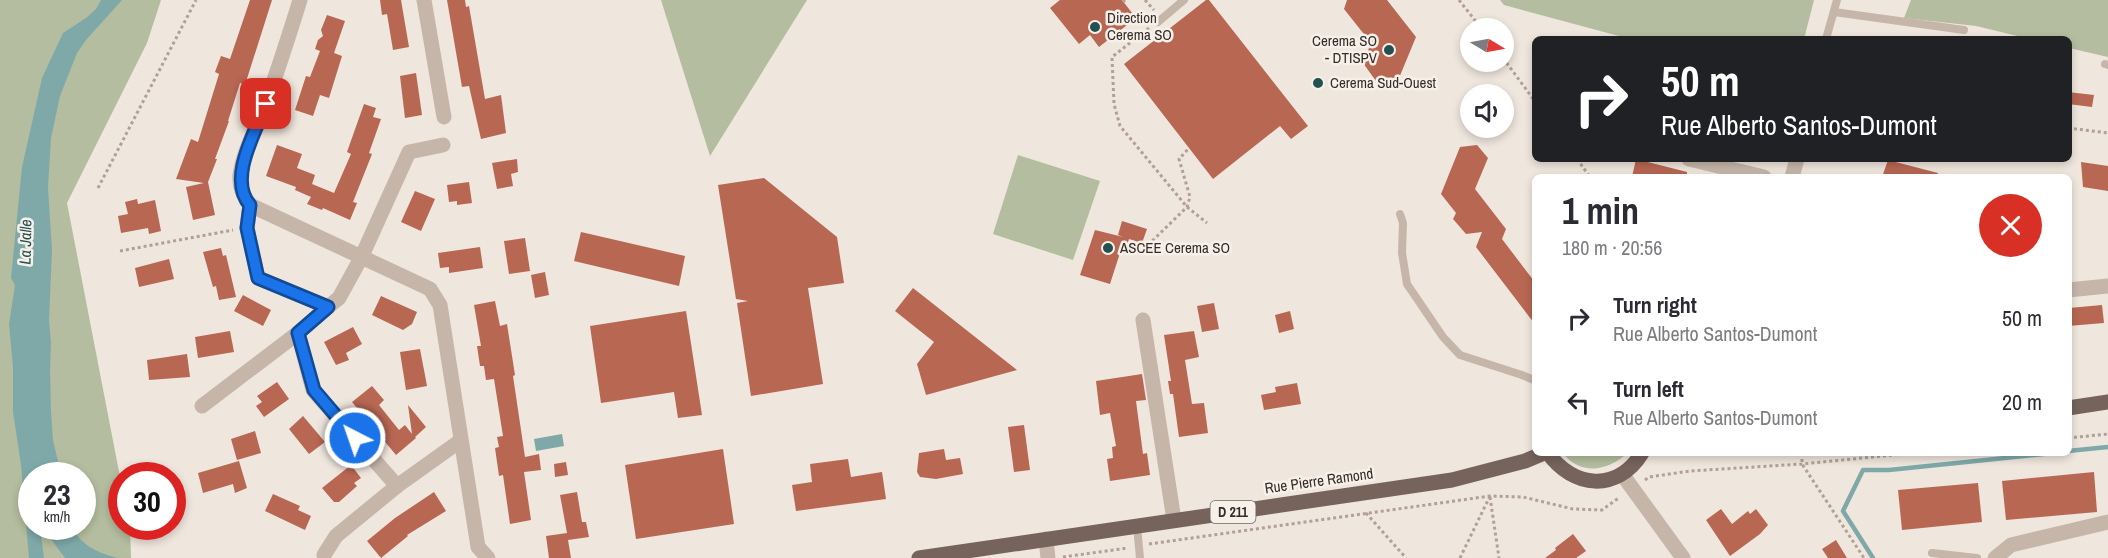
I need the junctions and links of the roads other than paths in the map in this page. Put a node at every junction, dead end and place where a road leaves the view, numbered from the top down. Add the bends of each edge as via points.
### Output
1 (300, 0) edge
2 (424, 0) edge
3 (1184, 0) edge
4 (1837, 0) edge
5 (1834, 12) junction
6 (1158, 22) road end
7 (1964, 30) dead end
8 (1827, 36) edge
9 (444, 117) dead end
10 (443, 145) dead end
11 (1702, 162) edge
12 (1752, 174) edge
13 (250, 205) junction
14 (1400, 214) dead end
15 (360, 258) junction
16 (2108, 286) edge
17 (2072, 290) edge
18 (328, 307) junction
19 (1143, 320) dead end
20 (298, 333) junction
21 (1532, 379) edge
22 (2108, 402) edge
23 (202, 406) dead end
24 (2072, 407) edge
25 (460, 441) junction
26 (1538, 456) edge
27 (1549, 456) edge
28 (1640, 456) edge
29 (1622, 474) junction
30 (397, 486) junction
31 (1174, 520) junction
32 (2108, 522) edge
33 (1137, 526) junction
34 (1046, 539) junction
35 (1932, 553) dead end
36 (324, 555) dead end
37 (488, 558) edge
38 (919, 558) edge
39 (1048, 558) edge
40 (1140, 558) edge
41 (1683, 558) edge
42 (1977, 558) edge
43 (1995, 558) edge

1 - 13 street via 242,170 241,188
2 - 9 street
3 - 6 lane
4 - 5 lane
5 - 7 lane
5 - 8 lane
10 - 15 street via 409,152
11 - 12 street
13 - 15 street
13 - 18 street via 247,228 258,278
14 - 21 lane via 1407,284 1443,337 1460,355
15 - 18 street via 339,298
15 - 25 street via 419,282 430,289 440,305
16 - 17 street
18 - 20 street
19 - 31 street
20 - 23 street
20 - 30 street via 314,390
22 - 24 main road
25 - 30 street
25 - 37 street via 478,547
26 - 31 main road, Rue Pierre Ramond / D 211 via 1452,480
27 - 29 main road via 1564,471 1588,481
28 - 29 main road
29 - 41 street
30 - 36 street via 336,536
31 - 33 main road, Rue Pierre Ramond / D 211
32 - 43 street via 2011,545
33 - 34 main road, Rue Pierre Ramond / D 211
33 - 40 lane
34 - 38 main road, Rue Pierre Ramond / D 211
34 - 39 street
35 - 42 lane

